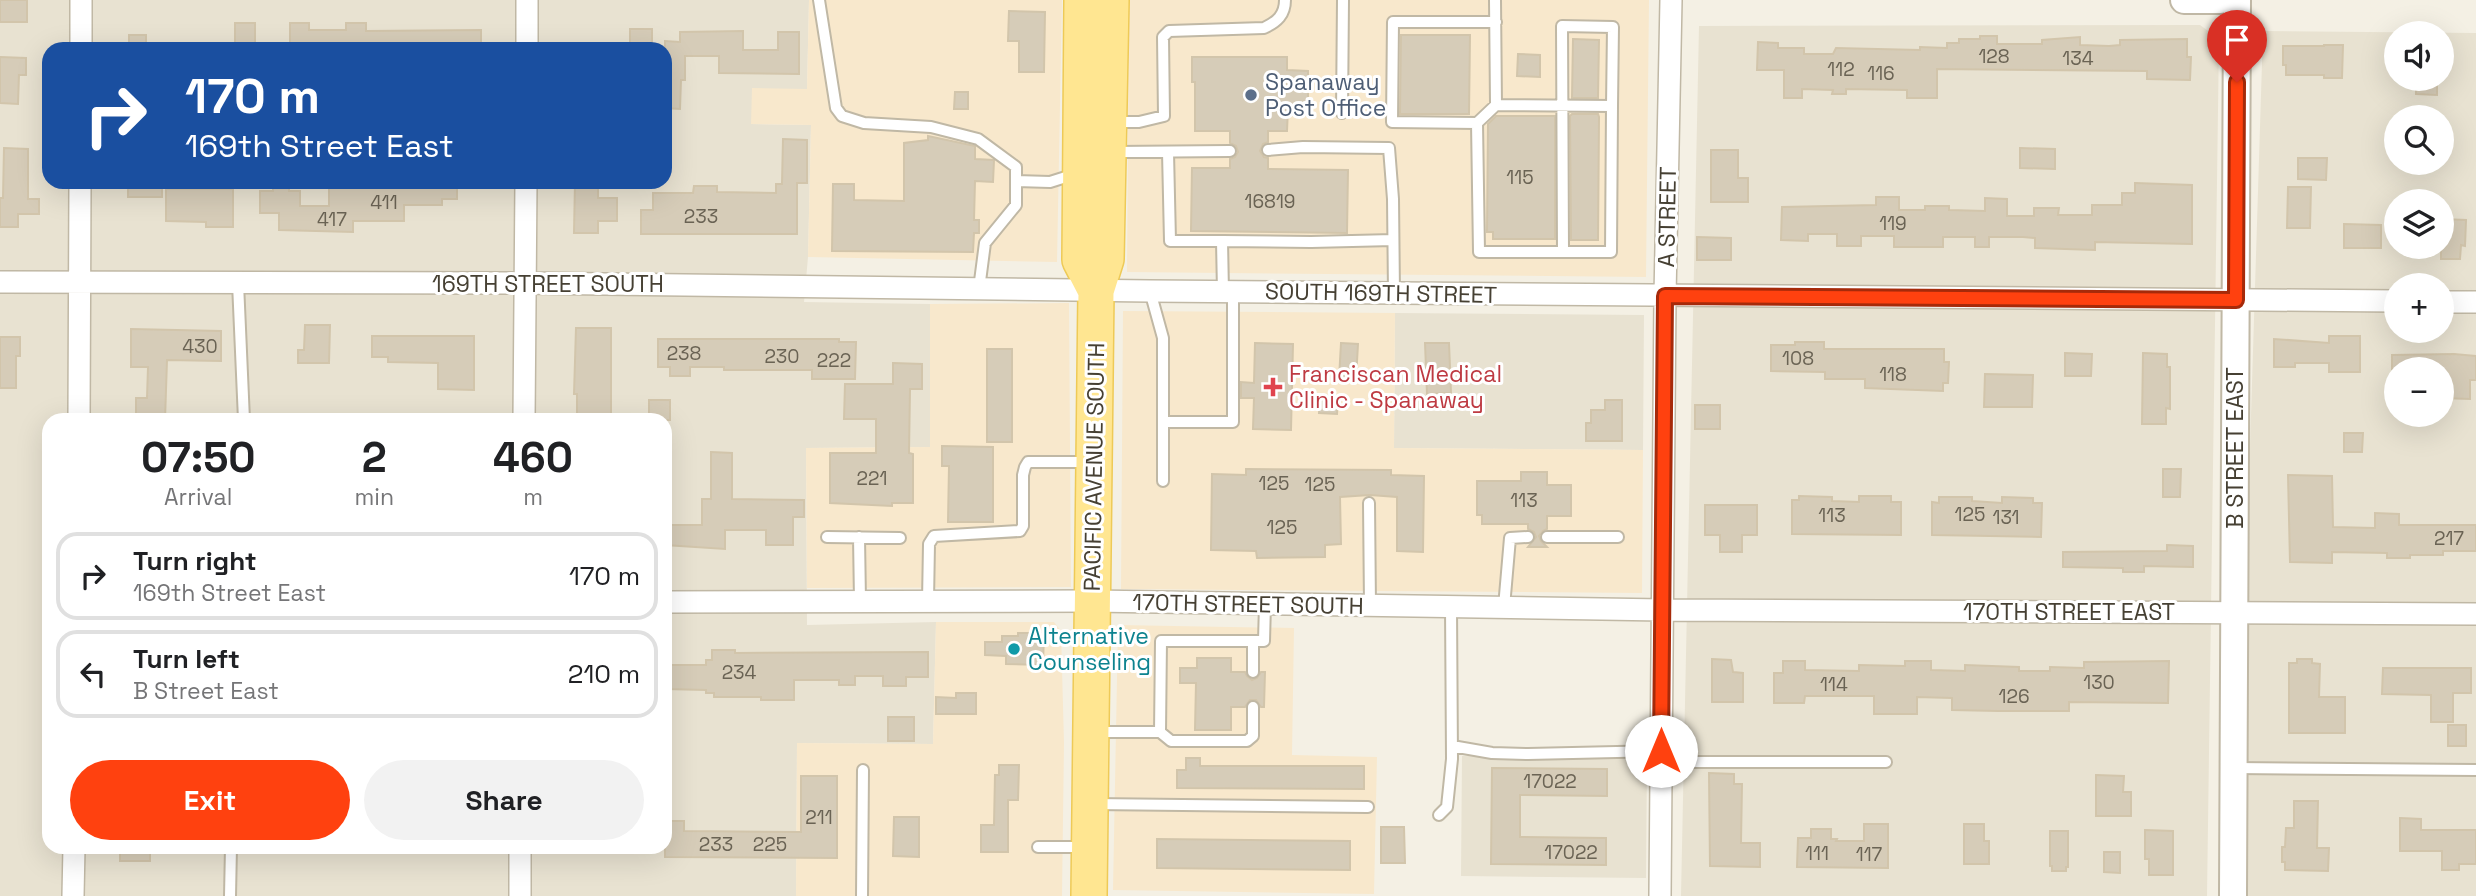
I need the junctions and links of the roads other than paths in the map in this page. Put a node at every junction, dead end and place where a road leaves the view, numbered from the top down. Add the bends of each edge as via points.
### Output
1 (81, 0) edge
2 (527, 0) edge
3 (819, 0) edge
4 (1082, 0) edge
5 (1111, 0) edge
6 (1285, 0) edge
7 (1343, 0) edge
8 (1495, 0) edge
9 (1671, 0) edge
10 (2184, 0) edge
11 (2220, 0) edge
12 (2238, 0) edge
13 (1496, 22) junction
14 (81, 42) edge
15 (527, 42) edge
16 (1496, 105) junction
17 (1563, 105) junction
18 (1612, 106) junction
19 (1342, 113) dead end
20 (1477, 123) junction
21 (1109, 137) junction
22 (1268, 150) dead end
23 (1230, 151) dead end
24 (1168, 152) junction
25 (1080, 177) junction
26 (1016, 181) junction
27 (80, 189) edge
28 (526, 189) edge
29 (1393, 240) junction
30 (1222, 241) junction
31 (1563, 252) junction
32 (0, 282) edge
33 (79, 283) junction
34 (239, 283) junction
35 (525, 283) junction
36 (979, 289) junction
37 (1096, 291) junction
38 (1150, 291) junction
39 (1228, 292) junction
40 (1394, 293) junction
41 (1665, 296) junction
42 (2236, 300) junction
43 (2384, 301) edge
44 (2454, 302) edge
45 (2476, 302) edge
46 (79, 413) edge
47 (244, 413) edge
48 (523, 413) edge
49 (1163, 422) junction
50 (1094, 462) junction
51 (1163, 481) dead end
52 (1369, 503) dead end
53 (827, 537) dead end
54 (859, 537) junction
55 (900, 537) dead end
56 (1528, 537) dead end
57 (1546, 537) dead end
58 (1618, 537) dead end
59 (860, 601) junction
60 (928, 601) junction
61 (1092, 601) junction
62 (672, 602) edge
63 (1265, 604) junction
64 (1370, 605) junction
65 (1451, 607) junction
66 (1504, 607) junction
67 (1663, 610) junction
68 (2235, 613) junction
69 (2476, 614) edge
70 (1253, 641) junction
71 (1253, 672) dead end
72 (1253, 707) dead end
73 (1091, 732) junction
74 (1160, 732) junction
75 (1452, 746) junction
76 (1661, 755) junction
77 (1886, 762) dead end
78 (2234, 768) junction
79 (863, 770) dead end
80 (2476, 770) edge
81 (1090, 804) junction
82 (1368, 807) dead end
83 (1438, 815) dead end
84 (1038, 847) dead end
85 (1090, 847) junction
86 (74, 854) edge
87 (231, 854) edge
88 (520, 854) edge
89 (73, 896) edge
90 (230, 896) edge
91 (520, 896) edge
92 (862, 896) edge
93 (1089, 896) edge
94 (1660, 896) edge
95 (2233, 896) edge

1 - 14 street
2 - 15 street
3 - 26 lane via 836,108 842,116 864,123 931,127 978,139 1016,167
4 - 25 main road, PACIFIC AVENUE SOUTH
5 - 21 main road, PACIFIC AVENUE SOUTH
6 - 21 lane via 1278,21 1264,28 1169,31 1163,37 1164,116
7 - 19 lane
8 - 13 lane
9 - 41 street, A STREET
10 - 11 street
12 - 42 street, B STREET EAST
13 - 16 lane
13 - 20 lane via 1393,22 1392,122
16 - 17 lane
16 - 20 lane
17 - 18 lane
17 - 18 lane via 1562,26 1613,27
17 - 31 lane
18 - 31 lane via 1611,252
20 - 31 lane via 1479,252
21 - 24 lane
21 - 37 main road, PACIFIC AVENUE SOUTH via 1106,259
22 - 29 lane via 1389,148
23 - 24 lane
24 - 30 lane via 1170,241
25 - 26 lane
25 - 37 main road, PACIFIC AVENUE SOUTH via 1080,260
26 - 36 lane via 1016,205 985,243
27 - 33 street
28 - 35 street
29 - 30 lane
29 - 40 lane
30 - 39 lane
32 - 33 street, 169TH STREET SOUTH
33 - 34 street, 169TH STREET SOUTH
33 - 46 street
34 - 35 street, 169TH STREET SOUTH
34 - 47 lane
35 - 36 street, 169TH STREET SOUTH
35 - 48 street
36 - 37 street, 169TH STREET SOUTH
37 - 38 street, SOUTH 169TH STREET
37 - 50 main road, PACIFIC AVENUE SOUTH
38 - 39 street, SOUTH 169TH STREET
38 - 49 lane via 1163,338
39 - 40 street, SOUTH 169TH STREET
39 - 49 lane via 1233,422
40 - 41 street, SOUTH 169TH STREET
41 - 42 street, SOUTH 169TH STREET
41 - 67 street, A STREET
42 - 43 street, SOUTH 169TH STREET
42 - 68 street, B STREET EAST
44 - 45 street
49 - 51 lane
50 - 60 lane via 1028,462 1020,531 934,536 929,544
50 - 61 main road, PACIFIC AVENUE SOUTH
52 - 64 lane
53 - 54 lane
54 - 55 lane
54 - 59 lane
56 - 66 lane via 1510,537
57 - 58 lane
59 - 60 street, 170TH STREET SOUTH
59 - 62 street, 170TH STREET SOUTH
60 - 61 street, 170TH STREET SOUTH
61 - 63 street, 170TH STREET SOUTH
61 - 73 main road, PACIFIC AVENUE SOUTH
63 - 64 street, 170TH STREET SOUTH
63 - 70 lane via 1264,641
64 - 65 street, 170TH STREET SOUTH
65 - 66 street, 170TH STREET SOUTH
65 - 75 lane
66 - 67 street, 170TH STREET SOUTH
67 - 68 street, 170TH STREET EAST
67 - 76 street, A STREET
68 - 69 street, 170TH STREET EAST
68 - 78 street, B STREET EAST
70 - 71 lane
70 - 74 lane via 1161,641
72 - 74 lane via 1253,736 1247,741 1171,741
73 - 74 lane
73 - 81 main road, PACIFIC AVENUE SOUTH
75 - 76 lane via 1492,753
75 - 83 lane via 1447,807
76 - 77 lane via 1695,762
76 - 94 street, A STREET
78 - 80 lane
78 - 95 street, B STREET EAST
79 - 92 lane
81 - 82 lane
81 - 85 main road, PACIFIC AVENUE SOUTH
84 - 85 lane
85 - 93 main road, PACIFIC AVENUE SOUTH
86 - 89 street
87 - 90 lane
88 - 91 street

